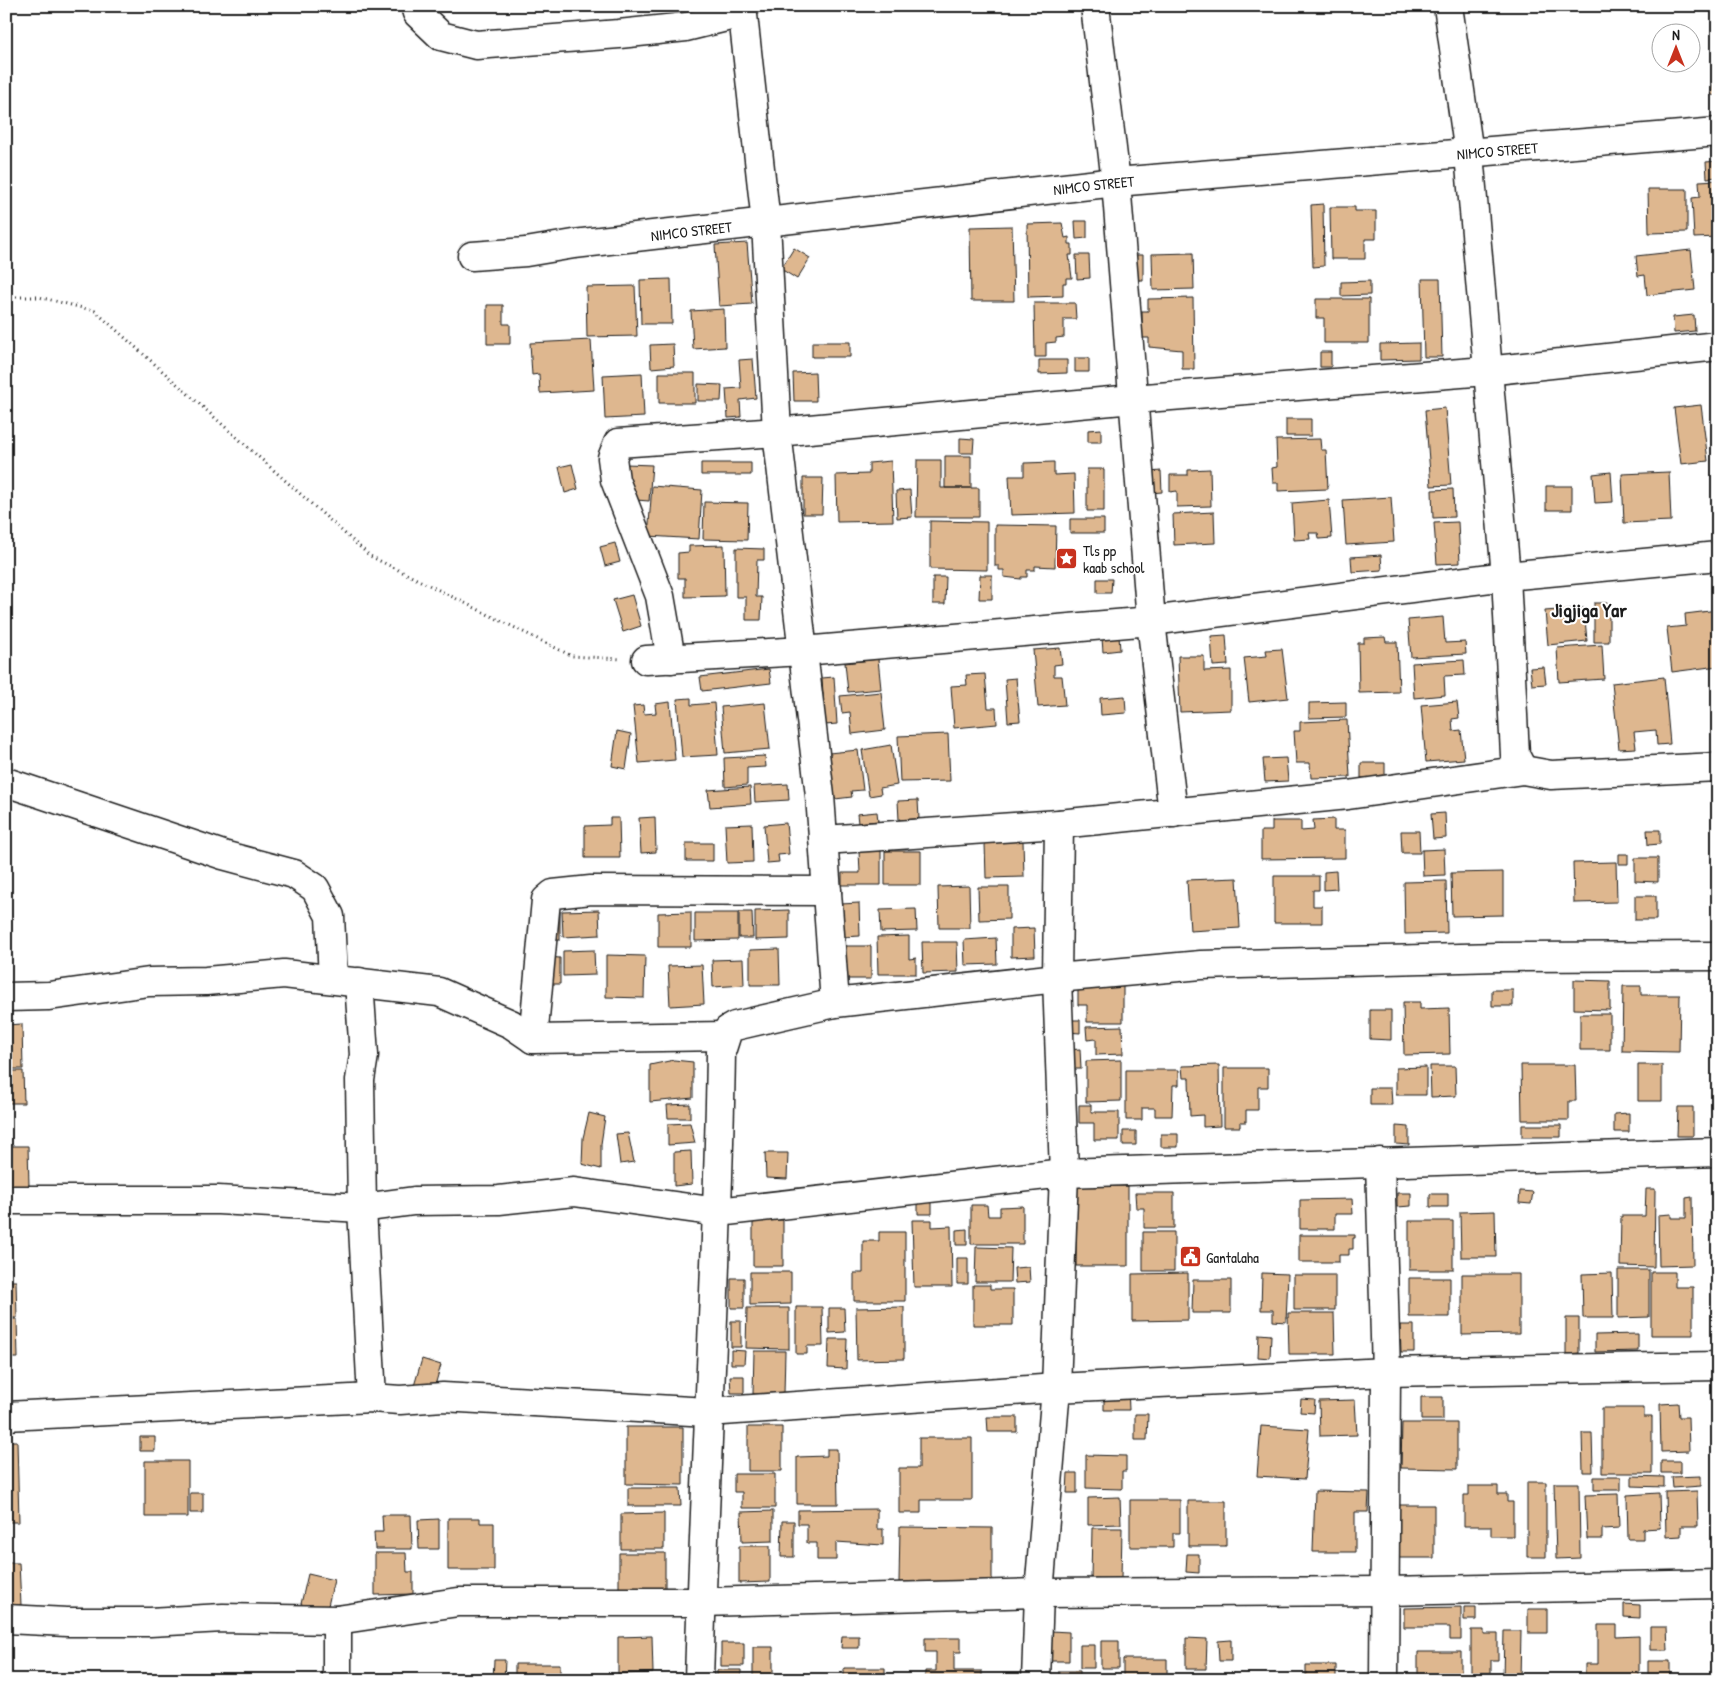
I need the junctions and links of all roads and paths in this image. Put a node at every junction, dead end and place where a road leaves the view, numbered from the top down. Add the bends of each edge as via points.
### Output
1 (416, 6) edge
2 (1095, 6) edge
3 (1448, 6) edge
4 (742, 10) edge
5 (1718, 132) edge
6 (1469, 154) junction
7 (1116, 182) junction
8 (766, 223) junction
9 (472, 256) dead end
10 (6, 297) edge
11 (1718, 346) edge
12 (1486, 371) junction
13 (1133, 399) junction
14 (777, 432) junction
15 (1718, 556) edge
16 (1506, 576) junction
17 (1151, 621) junction
18 (803, 651) junction
19 (658, 659) junction
20 (1717, 766) edge
21 (1523, 770) junction
22 (6, 782) edge
23 (1173, 813) junction
24 (1059, 824) junction
25 (824, 840) junction
26 (827, 891) junction
27 (1718, 956) edge
28 (1057, 978) junction
29 (346, 980) junction
30 (6, 997) edge
31 (835, 1003) junction
32 (725, 1036) junction
33 (533, 1039) junction
34 (1718, 1152) edge
35 (1380, 1162) junction
36 (1064, 1173) junction
37 (6, 1200) edge
38 (362, 1208) junction
39 (718, 1212) junction
40 (1718, 1366) edge
41 (1386, 1372) junction
42 (1056, 1388) junction
43 (372, 1398) junction
44 (708, 1412) junction
45 (6, 1416) edge
46 (1718, 1584) edge
47 (1386, 1590) junction
48 (1039, 1594) junction
49 (701, 1602) junction
50 (6, 1619) edge
51 (337, 1620) junction
52 (337, 1680) edge
53 (699, 1680) edge
54 (1036, 1680) edge
55 (1384, 1680) edge

1 - 4 street via 417,13 442,36 476,45 686,27
2 - 7 street
3 - 6 street
4 - 8 street
5 - 6 street, NIMCO STREET
6 - 7 street, NIMCO STREET
6 - 12 street
7 - 8 street, NIMCO STREET
7 - 13 street
8 - 9 street, NIMCO STREET
8 - 14 street
10 - 19 path via 39,297 95,311 370,556 572,656
11 - 12 street
12 - 13 street
12 - 16 street
13 - 14 street
13 - 17 street
14 - 18 street
14 - 19 street via 618,443 612,458 615,480 660,596
15 - 16 street
16 - 17 street
16 - 21 street via 1513,739 1515,755
17 - 18 street
17 - 23 street
18 - 19 street
18 - 25 street
20 - 21 street via 1551,775
21 - 23 street via 1348,795
22 - 29 street via 223,855 294,874 315,888 330,916
23 - 24 street
24 - 25 street
24 - 28 street
25 - 26 street
26 - 31 street
26 - 33 street via 591,890 553,894 546,900
27 - 28 street via 1323,960 1201,965
28 - 31 street
28 - 36 street
29 - 30 street via 284,974 149,982 49,996
29 - 33 street via 438,992 511,1024
29 - 38 street via 364,1055 360,1080
31 - 32 street via 735,1026
32 - 33 street
32 - 39 street via 721,1052
34 - 35 street
35 - 36 street
35 - 41 street
36 - 39 street
36 - 42 street
37 - 38 street via 218,1200
38 - 39 street via 414,1201 499,1200 574,1192
38 - 43 street
39 - 44 street
40 - 41 street
41 - 42 street
41 - 47 street
42 - 44 street
42 - 48 street
43 - 44 street via 443,1397
43 - 45 street
44 - 49 street
46 - 47 street
47 - 48 street
47 - 55 street
48 - 49 street
48 - 54 street
49 - 51 street via 458,1602
49 - 53 street
50 - 51 street via 67,1622 223,1618
51 - 52 street

